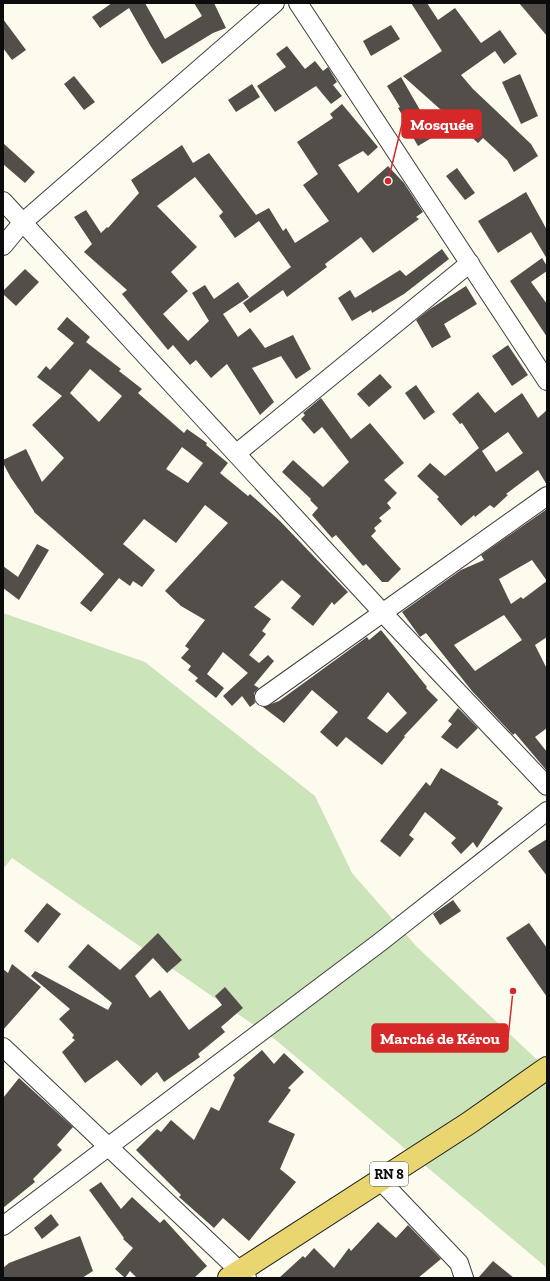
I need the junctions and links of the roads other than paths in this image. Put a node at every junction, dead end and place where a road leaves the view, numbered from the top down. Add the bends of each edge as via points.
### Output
1 (275, 3) edge
2 (298, 3) edge
3 (3, 201) edge
4 (22, 223) junction
5 (3, 246) edge
6 (470, 263) junction
7 (547, 381) edge
8 (237, 453) junction
9 (547, 496) edge
10 (382, 612) junction
11 (264, 696) dead end
12 (547, 786) edge
13 (547, 811) edge
14 (3, 1047) edge
15 (547, 1068) edge
16 (109, 1146) junction
17 (380, 1180) junction
18 (3, 1226) edge
19 (239, 1276) edge
20 (464, 1278) edge

1 - 4 street
2 - 6 street
3 - 4 street
4 - 5 street
4 - 8 street
6 - 7 street
6 - 8 street
8 - 10 street
9 - 10 street
10 - 11 street
10 - 12 street
13 - 16 street via 379,943
14 - 16 street
15 - 17 main road, RN 8 via 469,1123
16 - 18 street
16 - 19 street
17 - 19 main road, RN 8
17 - 20 street via 459,1263

